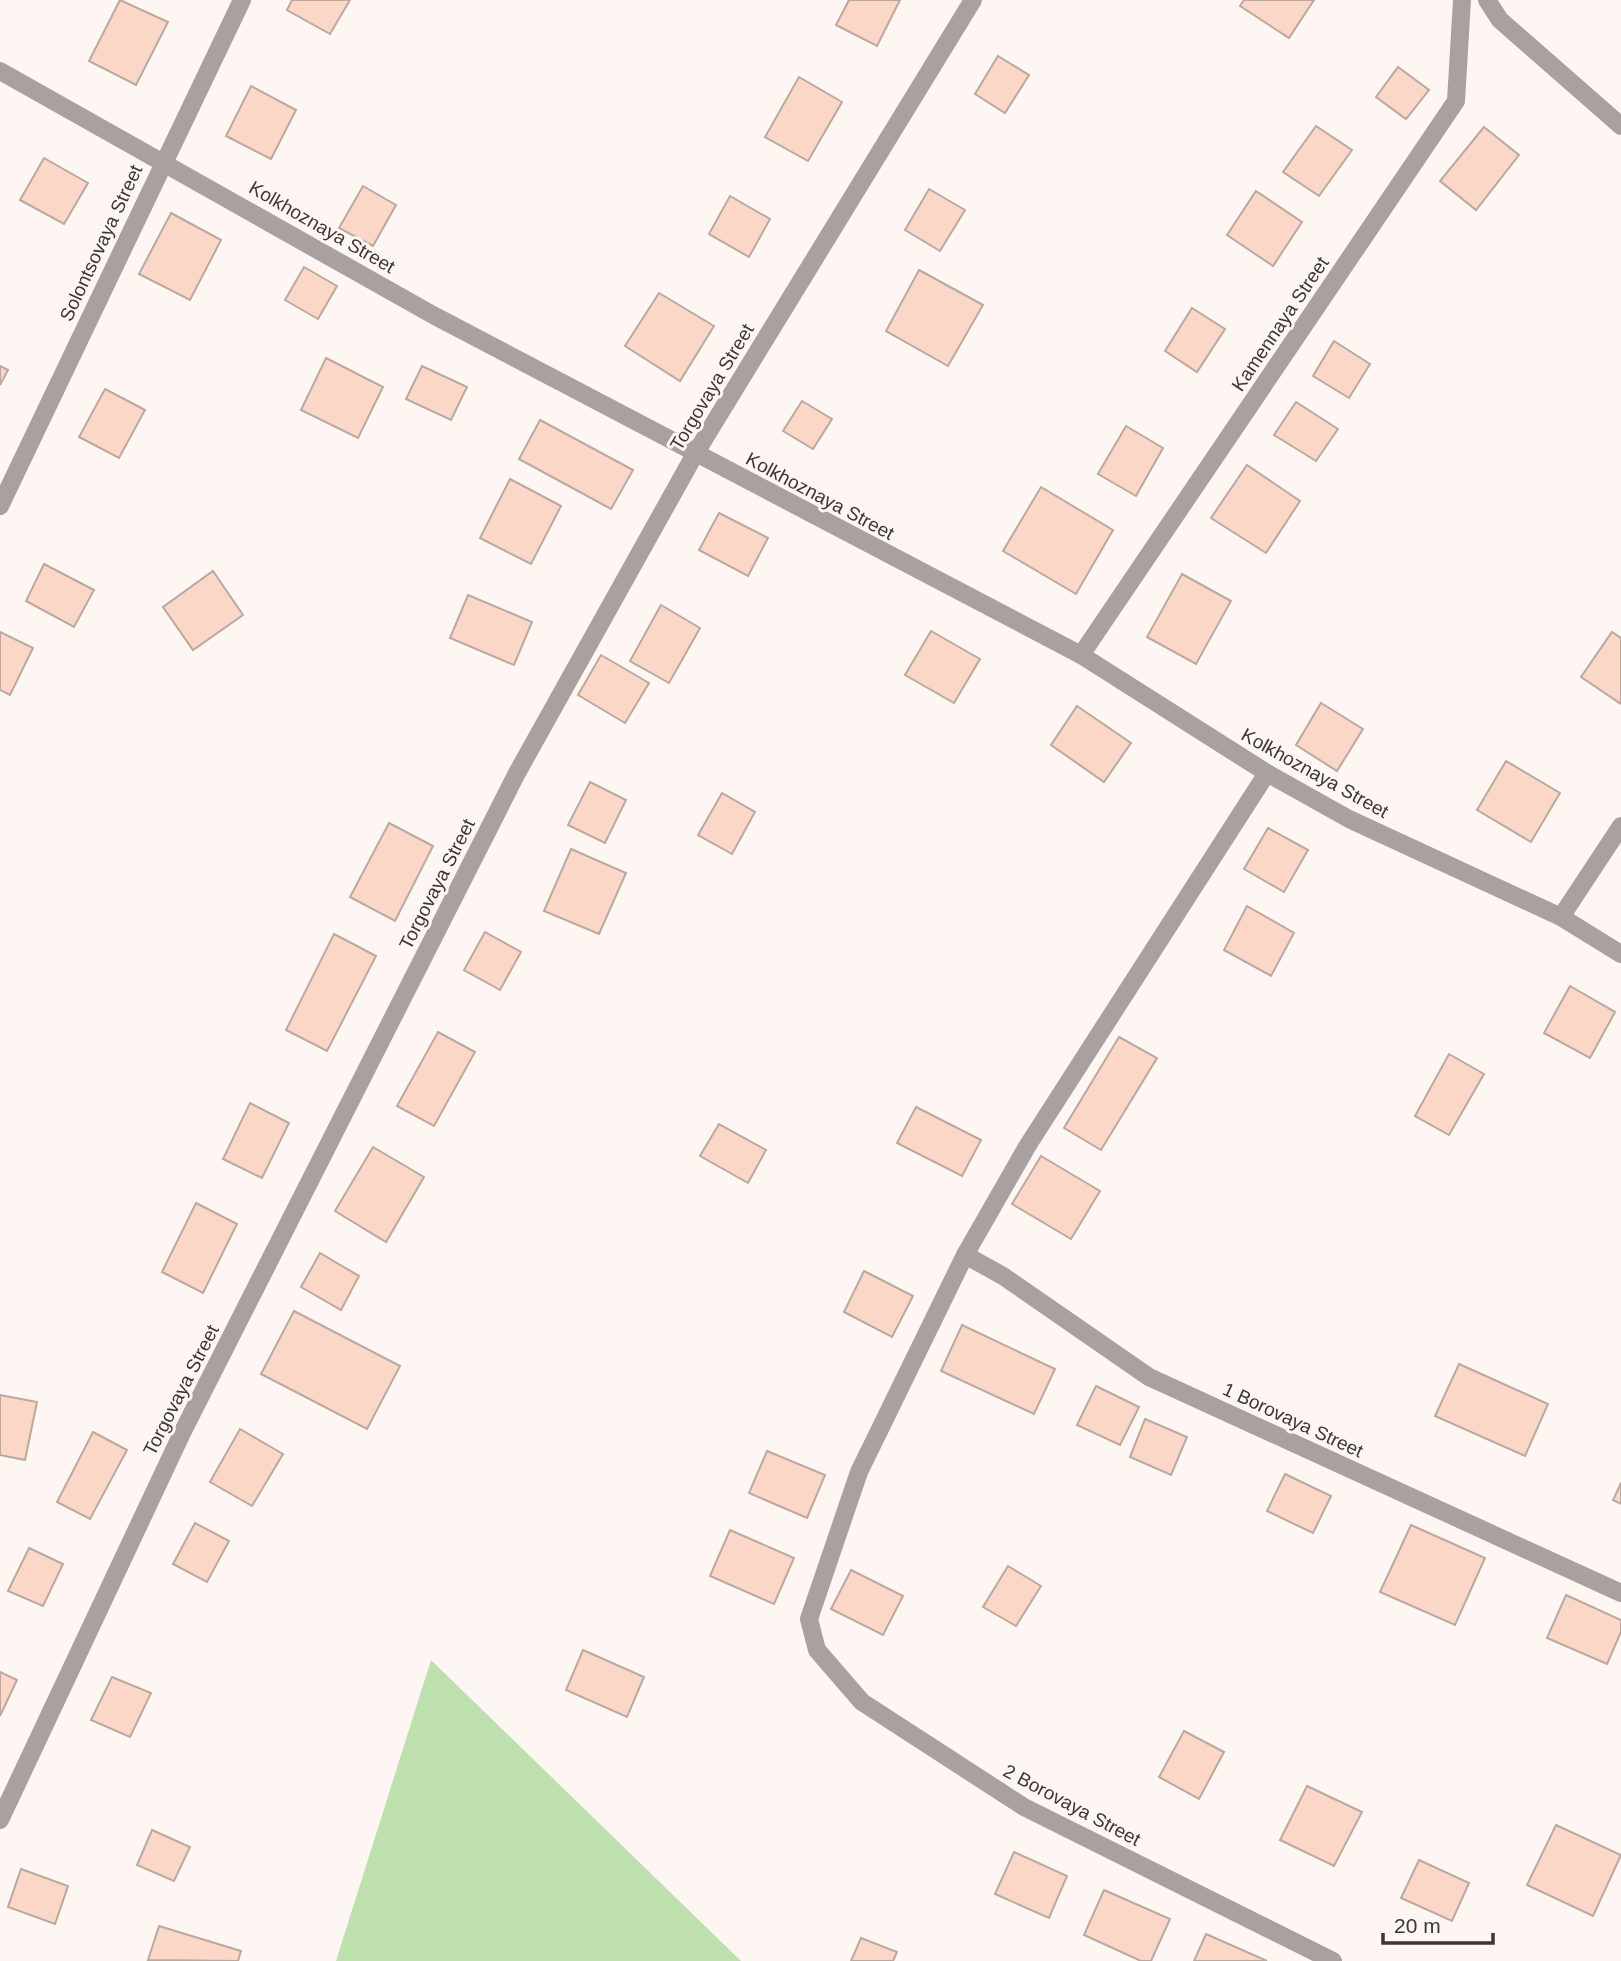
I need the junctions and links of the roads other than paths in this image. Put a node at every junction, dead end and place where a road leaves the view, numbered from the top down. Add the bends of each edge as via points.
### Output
1 (242, 0) edge
2 (973, 0) edge
3 (1462, 0) edge
4 (1487, 0) edge
5 (0, 71) edge
6 (1621, 126) edge
7 (163, 161) junction
8 (695, 454) junction
9 (0, 506) edge
10 (1081, 655) junction
11 (1267, 773) junction
12 (1621, 826) edge
13 (1561, 917) junction
14 (1621, 954) edge
15 (965, 1255) junction
16 (1621, 1593) edge
17 (0, 1820) edge
18 (1333, 1961) edge

1 - 7 street, Solontsovaya Street
2 - 8 street, Torgovaya Street
3 - 10 street, Kamennaya Street via 1457,101
4 - 6 street via 1500,20
5 - 7 street, Kolkhoznaya Street
7 - 8 street, Kolkhoznaya Street via 433,314
7 - 9 street, Solontsovaya Street
8 - 10 street, Kolkhoznaya Street
8 - 17 street, Torgovaya Street via 517,773 183,1431
10 - 11 street, Kolkhoznaya Street
11 - 13 street, Kolkhoznaya Street via 1361,825
11 - 15 street via 1028,1144
12 - 13 street
13 - 14 street, Kolkhoznaya Street
15 - 16 street, 1 Borovaya Street via 1149,1377
15 - 18 street, 2 Borovaya Street via 859,1472 809,1619 817,1650 862,1702 1024,1807

